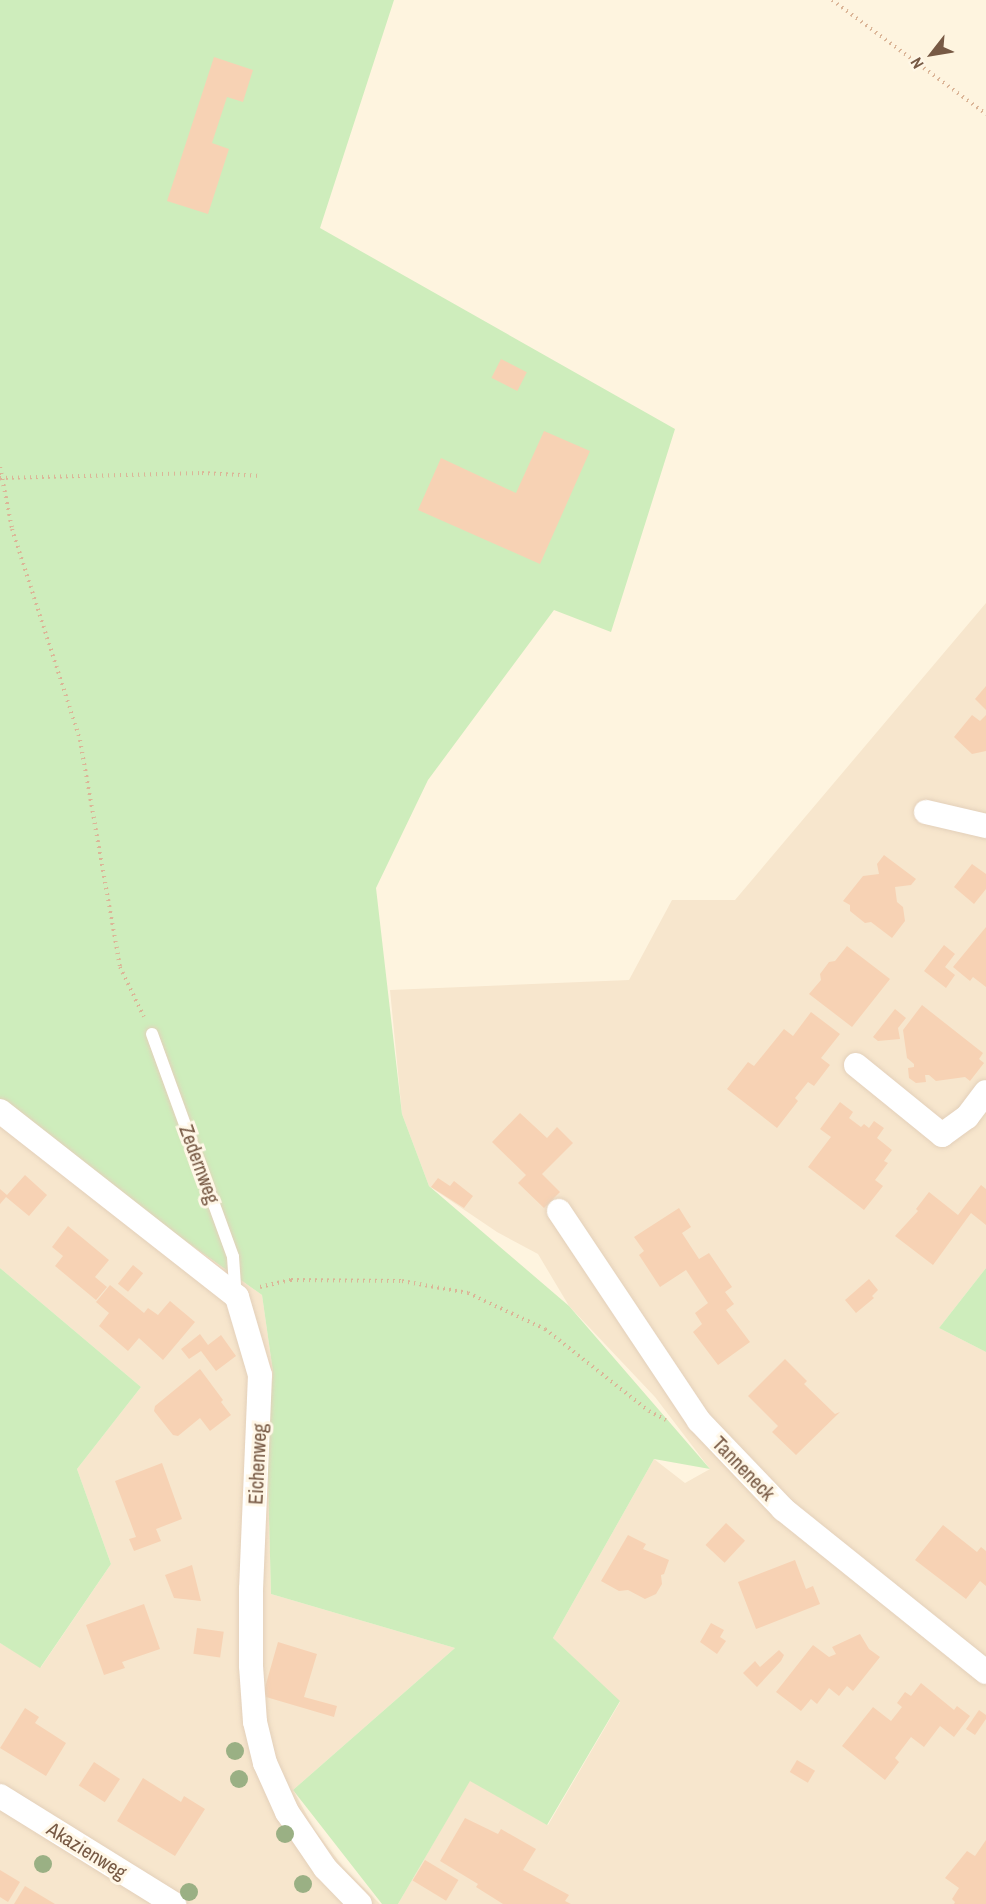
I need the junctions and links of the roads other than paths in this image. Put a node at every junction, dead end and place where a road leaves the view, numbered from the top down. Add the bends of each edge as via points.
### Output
1 (926, 812) dead end
2 (986, 826) edge
3 (152, 1034) road end
4 (856, 1065) dead end
5 (986, 1092) edge
6 (0, 1111) edge
7 (559, 1211) dead end
8 (237, 1297) junction
9 (986, 1672) edge
10 (0, 1796) edge
11 (174, 1904) edge
12 (360, 1904) edge

1 - 2 street
3 - 8 lane, Zedernweg via 233,1257
4 - 5 street via 942,1135 967,1117
6 - 8 street
7 - 9 street, Tanneneck via 699,1421 783,1509
8 - 12 street, Eichenweg via 260,1375 251,1589 255,1722 265,1763 286,1812 325,1868
10 - 11 street, Akazienweg

